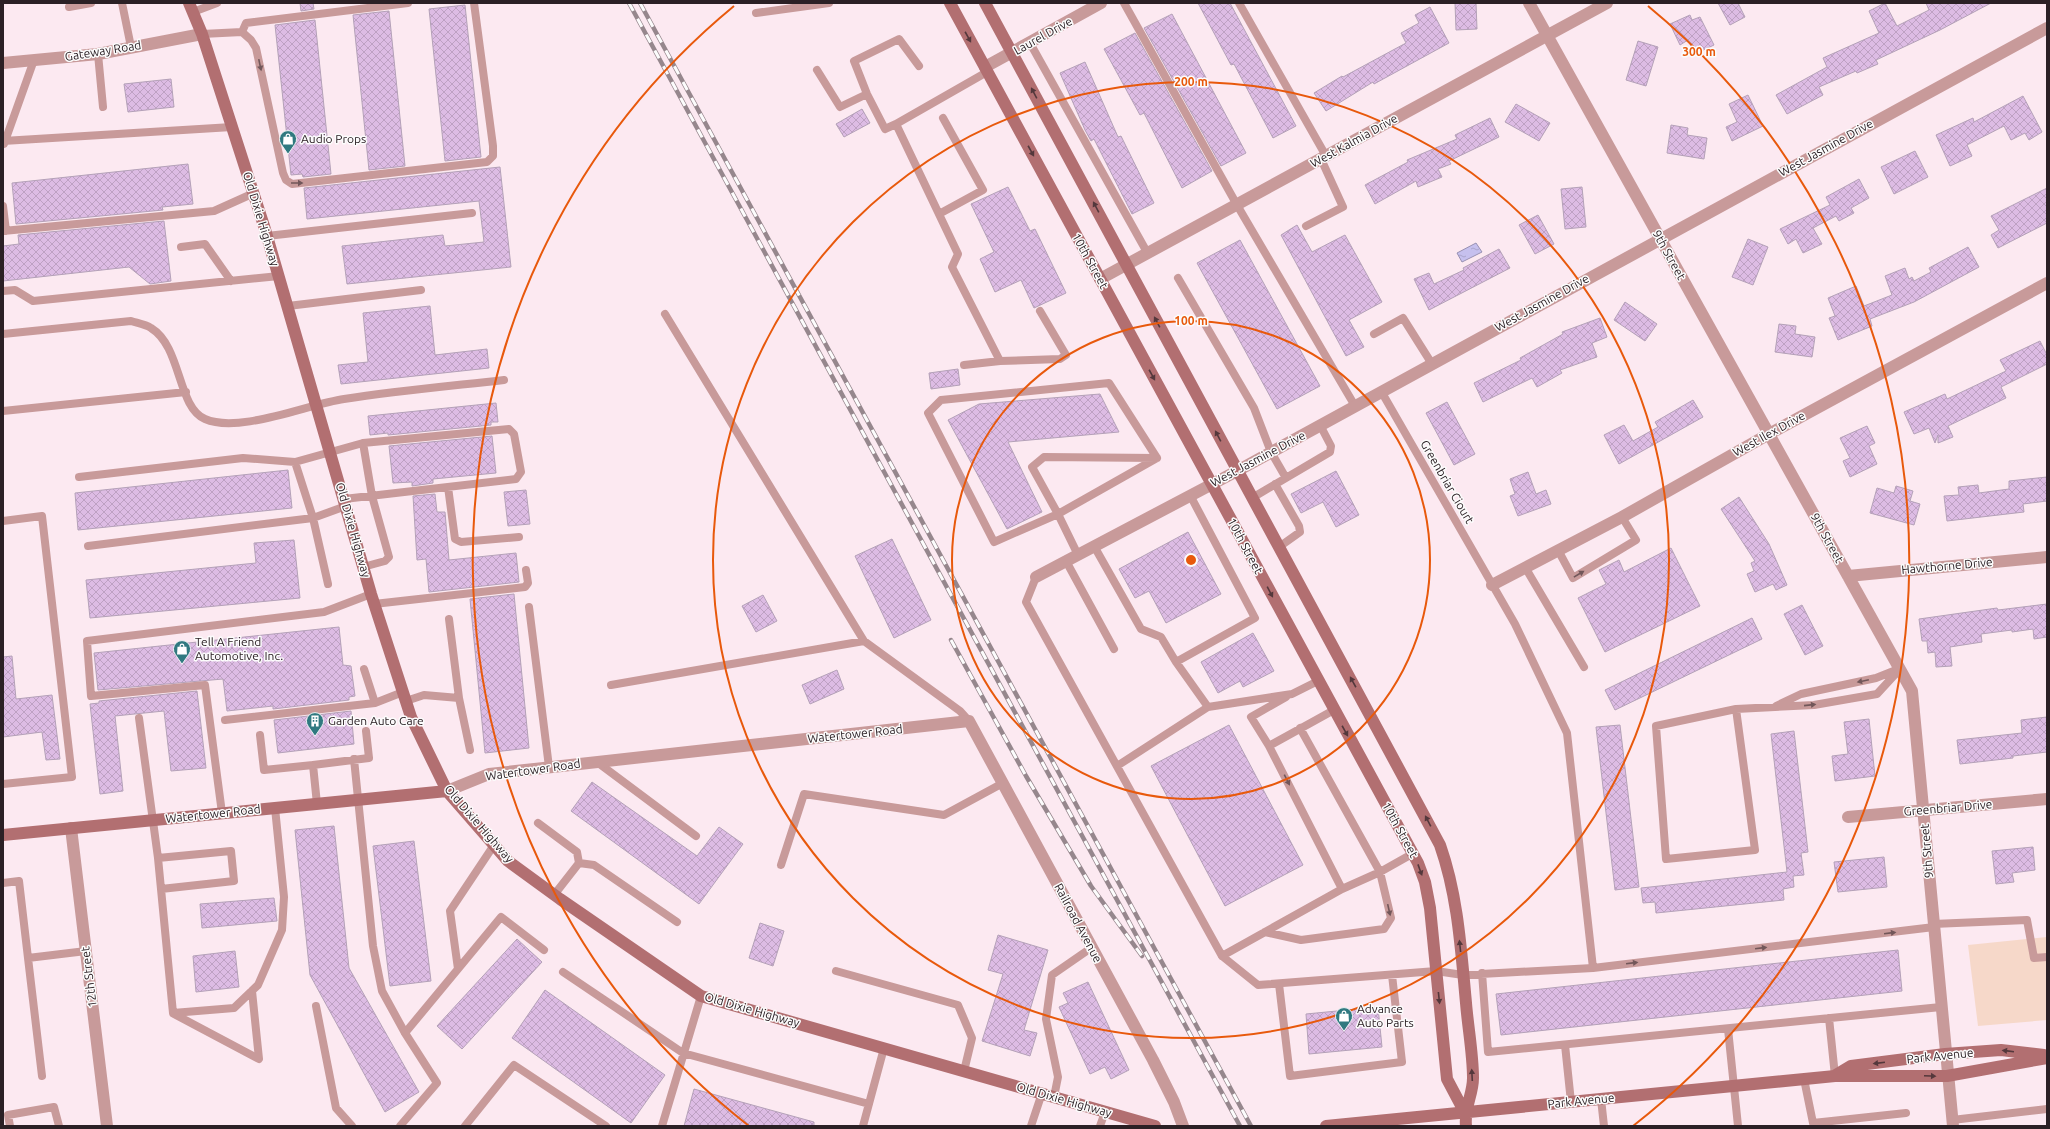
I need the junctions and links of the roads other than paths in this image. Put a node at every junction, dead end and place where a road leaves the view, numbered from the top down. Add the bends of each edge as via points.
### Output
1 (91, 3) edge
2 (122, 3) edge
3 (217, 3) edge
4 (408, 3) edge
5 (474, 3) edge
6 (829, 3) edge
7 (950, 3) edge
8 (1101, 3) edge
9 (1124, 3) edge
10 (1240, 3) edge
11 (1529, 3) edge
12 (1607, 3) edge
13 (987, 4) edge
14 (69, 7) dead end
15 (191, 8) edge
16 (756, 13) dead end
17 (2047, 28) edge
18 (242, 32) junction
19 (202, 34) junction
20 (1547, 35) junction
21 (1030, 43) junction
22 (131, 47) junction
23 (1012, 53) junction
24 (98, 54) junction
25 (34, 60) junction
26 (3, 63) edge
27 (919, 66) dead end
28 (817, 70) dead end
29 (986, 70) junction
30 (867, 94) junction
31 (103, 107) dead end
32 (943, 118) dead end
33 (896, 124) junction
34 (232, 127) junction
35 (4, 143) edge
36 (1323, 158) junction
37 (254, 193) junction
38 (1237, 205) junction
39 (3, 206) edge
40 (472, 213) dead end
41 (939, 214) junction
42 (1306, 226) dead end
43 (4, 231) edge
44 (267, 236) junction
45 (1660, 238) junction
46 (181, 247) dead end
47 (1148, 254) junction
48 (1127, 265) junction
49 (279, 276) junction
50 (1178, 278) dead end
51 (1100, 279) junction
52 (231, 281) junction
53 (2047, 283) edge
54 (421, 290) dead end
55 (3, 291) edge
56 (288, 306) junction
57 (1040, 311) dead end
58 (666, 314) dead end
59 (3, 334) edge
60 (1374, 334) dead end
61 (1000, 361) junction
62 (1432, 364) junction
63 (964, 365) dead end
64 (504, 380) dead end
65 (1381, 391) junction
66 (186, 392) junction
67 (317, 406) junction
68 (1355, 406) junction
69 (3, 411) edge
70 (1320, 425) junction
71 (1769, 434) junction
72 (363, 443) junction
73 (1271, 452) junction
74 (330, 453) junction
75 (1157, 458) junction
76 (295, 462) junction
77 (1236, 471) junction
78 (80, 477) dead end
79 (1286, 478) junction
80 (1212, 483) junction
81 (1275, 484) junction
82 (448, 487) junction
83 (1190, 495) junction
84 (372, 496) junction
85 (1252, 498) junction
86 (345, 502) junction
87 (1058, 514) junction
88 (1622, 517) junction
89 (313, 518) junction
90 (3, 521) edge
91 (518, 537) dead end
92 (88, 546) dead end
93 (1094, 546) junction
94 (1279, 547) junction
95 (1558, 550) junction
96 (1078, 555) junction
97 (2047, 557) edge
98 (1066, 561) junction
99 (1525, 566) junction
100 (364, 567) junction
101 (526, 570) dead end
102 (1848, 576) junction
103 (1036, 577) joint
104 (328, 584) dead end
105 (1492, 585) junction
106 (373, 599) junction
107 (529, 607) dead end
108 (449, 619) dead end
109 (864, 641) junction
110 (1114, 649) dead end
111 (1176, 662) junction
112 (1584, 667) dead end
113 (364, 669) dead end
114 (1900, 669) junction
115 (1318, 681) junction
116 (611, 685) dead end
117 (1292, 694) junction
118 (404, 696) junction
119 (458, 698) junction
120 (375, 703) junction
121 (1208, 707) junction
122 (1771, 708) junction
123 (1736, 709) junction
124 (1334, 710) junction
125 (139, 718) dead end
126 (225, 720) dead end
127 (969, 721) junction
128 (1300, 728) junction
129 (366, 731) dead end
130 (260, 735) dead end
131 (1269, 746) junction
132 (470, 750) dead end
133 (354, 759) junction
134 (597, 762) junction
135 (313, 764) junction
136 (1117, 766) junction
137 (549, 767) junction
138 (1003, 783) junction
139 (3, 784) edge
140 (447, 791) junction
141 (359, 799) junction
142 (2047, 799) edge
143 (316, 804) junction
144 (275, 808) junction
145 (1923, 810) junction
146 (222, 813) junction
147 (1848, 818) dead end
148 (152, 820) junction
149 (538, 822) dead end
150 (71, 828) junction
151 (3, 835) edge
152 (696, 836) dead end
153 (494, 845) junction
154 (1412, 854) junction
155 (158, 858) junction
156 (579, 863) junction
157 (780, 865) dead end
158 (1380, 872) junction
159 (3, 883) edge
160 (1342, 888) junction
161 (161, 889) junction
162 (554, 895) junction
163 (677, 922) dead end
164 (1933, 926) junction
165 (1265, 932) junction
166 (1091, 948) junction
167 (544, 950) dead end
168 (86, 951) junction
169 (1222, 956) junction
170 (28, 958) junction
171 (2047, 958) edge
172 (1593, 968) junction
173 (458, 969) junction
174 (836, 971) dead end
175 (1436, 971) junction
176 (563, 972) dead end
177 (1482, 972) junction
178 (1392, 975) junction
179 (1464, 975) junction
180 (1279, 984) junction
181 (252, 991) junction
182 (701, 996) junction
183 (316, 1006) dead end
184 (1941, 1007) junction
185 (174, 1013) junction
186 (1829, 1018) junction
187 (1728, 1029) junction
188 (404, 1034) junction
189 (1565, 1045) junction
190 (884, 1048) junction
191 (683, 1053) junction
192 (1945, 1054) junction
193 (2047, 1057) edge
194 (964, 1071) junction
195 (42, 1076) dead end
196 (1835, 1076) junction
197 (1947, 1076) junction
198 (1804, 1079) junction
199 (1734, 1086) junction
200 (1048, 1095) junction
201 (1601, 1099) junction
202 (1571, 1102) junction
203 (869, 1104) junction
204 (2047, 1109) edge
205 (1105, 1112) junction
206 (1906, 1112) dead end
207 (1465, 1113) junction
208 (1952, 1123) edge
209 (10, 1126) edge
210 (59, 1126) edge
211 (107, 1126) edge
212 (352, 1126) edge
213 (400, 1126) edge
214 (465, 1126) edge
215 (606, 1126) edge
216 (662, 1126) edge
217 (863, 1126) edge
218 (1031, 1126) edge
219 (1100, 1126) edge
220 (1155, 1126) edge
221 (1183, 1126) edge
222 (1326, 1126) edge
223 (1466, 1126) edge
224 (1604, 1126) edge
225 (1738, 1126) edge

1 - 14 lane
2 - 22 lane
3 - 15 lane
4 - 18 lane via 246,23
18 -> 5 lane via 256,48 283,173 286,180 292,184 487,162 493,156 493,146
6 - 16 lane
7 -> 29 street, 10th Street
8 - 21 street, Laurel Drive
9 - 38 lane
10 - 36 lane
11 - 20 street, 9th Street
12 - 20 street, West Kalmia Drive
13 - 23 street, 10th Street
15 - 19 street, Old Dixie Highway
17 - 45 street, West Jasmine Drive
18 - 19 lane
19 - 22 street, Gateway Road
19 - 34 street, Old Dixie Highway
20 - 36 street, West Kalmia Drive
20 - 45 street, 9th Street
21 - 23 street, Laurel Drive
21 - 47 lane
22 - 24 street, Gateway Road
23 - 29 street, Laurel Drive
48 -> 23 street, 10th Street
24 - 25 street, Gateway Road
24 - 31 lane
25 - 26 street, Gateway Road
25 - 35 lane
27 - 30 lane via 899,39 854,61
28 - 30 lane via 840,107
29 - 33 lane
29 -> 51 street, 10th Street
30 - 33 lane via 885,129
32 - 41 lane via 983,190
33 - 41 lane
34 - 35 lane
34 - 37 street, Old Dixie Highway
36 - 38 street, West Kalmia Drive
36 - 42 lane via 1343,207
37 - 43 lane via 214,211
37 - 44 street, Old Dixie Highway
38 - 47 street, West Kalmia Drive
38 - 68 lane
39 - 43 lane
40 - 44 lane
41 - 61 lane via 958,254 952,267
44 - 49 street, Old Dixie Highway
45 - 62 street, West Jasmine Drive
45 - 71 street, 9th Street
46 - 52 lane via 205,244
47 - 48 street, West Kalmia Drive
48 - 51 street, West Kalmia Drive
77 -> 48 street, 10th Street
49 - 52 lane
49 - 56 street, Old Dixie Highway
50 - 73 lane via 1254,408
51 -> 80 street, 10th Street
52 - 55 lane via 33,301 15,290
53 - 71 street, West Ilex Drive
54 - 56 lane
56 - 67 street, Old Dixie Highway
57 - 61 lane via 1066,355 1060,359
58 - 109 lane
59 - 66 lane via 131,321 151,328 162,338
60 - 62 lane via 1403,318
61 - 63 lane
62 - 65 street, West Jasmine Drive
64 - 67 lane via 342,399
65 - 68 street, West Jasmine Drive
65 - 105 lane, Greenbriar Ciourt
66 - 67 lane via 192,409 205,419 222,423 244,422
66 - 69 lane
67 - 74 street, Old Dixie Highway
68 - 70 street, West Jasmine Drive
70 - 73 street, West Jasmine Drive
70 - 79 lane via 1332,446 1330,452
71 - 88 street, West Ilex Drive
71 - 102 street, 9th Street
72 - 74 lane
72 - 82 lane via 509,429 514,434 521,472 516,479
72 - 84 lane
73 - 77 street, West Jasmine Drive
73 - 79 lane
74 - 76 lane
74 - 86 street, Old Dixie Highway
75 - 87 lane
75 - 87 lane via 1044,457 1032,467
75 - 87 lane via 1109,382 941,400 928,413 994,542
76 - 78 lane via 243,458
76 - 89 lane
77 - 80 street, West Jasmine Drive
77 - 85 street, 10th Street
79 - 81 lane
80 - 83 street, West Jasmine Drive
80 -> 115 street, 10th Street
81 - 85 lane
81 - 94 lane via 1300,532
82 - 84 lane
82 - 91 lane via 455,539 461,542
83 - 93 street, West Jasmine Drive
83 - 111 lane via 1255,618
84 - 86 lane
84 - 100 lane via 390,557
85 - 94 street, 10th Street
86 - 89 lane
86 - 100 street, Old Dixie Highway
87 - 96 lane
88 - 95 street, West Ilex Drive
95 -> 88 lane via 1573,578 1636,540
89 - 92 lane
89 - 104 lane
90 - 139 lane via 42,516 72,777
93 - 96 street, West Jasmine Drive
93 - 111 lane via 1141,628 1161,637
179 -> 94 street, 10th Street via 1455,896 1440,845
95 - 99 street, West Ilex Drive
96 - 98 street, West Jasmine Drive
97 - 102 street, Hawthorne Drive
98 - 103 street, West Jasmine Drive
98 - 110 lane
99 - 105 street, West Ilex Drive
99 - 112 lane
100 - 106 street, Old Dixie Highway
101 - 106 lane via 526,587
102 - 114 street, 9th Street
103 - 136 lane via 1026,602
105 - 172 lane, Greenbriar Ciourt via 1515,624 1567,733
106 - 118 street, Old Dixie Highway
106 - 146 lane via 324,612 87,641 92,696 205,685
107 - 137 lane
108 - 119 lane
109 - 116 lane
109 - 127 lane via 960,711
111 - 121 lane
113 - 120 lane
114 -> 122 lane via 1876,678 1801,694
122 -> 114 lane via 1877,694
114 - 145 street, 9th Street via 1912,691
115 - 117 lane
115 - 124 street, 10th Street
117 - 121 lane
117 - 131 lane via 1251,717
118 - 119 lane
118 - 120 lane
118 - 140 street, Old Dixie Highway via 411,717
119 - 132 lane
120 - 126 lane
121 - 136 lane
122 - 123 lane
123 - 123 lane via 1656,726 1666,858 1755,850
124 - 128 lane
124 -> 154 street, 10th Street
125 - 148 lane
127 - 134 street, Watertower Road
127 - 138 street, Railroad Avenue
128 - 131 lane
128 - 158 lane
129 - 133 lane via 369,758
130 - 135 lane via 264,770
131 -> 160 lane
133 - 135 lane
133 - 141 lane
134 - 137 street, Watertower Road
134 - 152 lane
135 - 143 lane
136 - 169 lane
137 - 140 street, Watertower Road via 489,774
138 - 157 lane via 944,815 804,794
138 - 166 street, Railroad Avenue
140 - 141 street, Watertower Road
140 - 153 street, Old Dixie Highway
141 - 143 street, Watertower Road
141 - 188 lane via 373,946 382,991
142 - 145 street, Greenbriar Drive
143 - 144 street, Watertower Road
144 - 146 street, Watertower Road
144 - 181 lane via 284,897 282,930 258,985
145 - 147 street, Greenbriar Drive
145 - 164 street, 9th Street
146 - 148 street, Watertower Road
148 - 150 street, Watertower Road
148 - 155 lane
149 - 156 lane via 578,852
150 - 151 street, Watertower Road
150 - 168 street, 12th Street
153 - 162 street, Old Dixie Highway via 508,861
153 - 173 lane via 450,912
154 - 158 lane
154 -> 175 street, 10th Street via 1425,882
155 - 161 lane
155 - 161 lane via 231,851 234,881
156 - 162 lane
156 - 163 lane via 594,866
158 - 160 lane
158 -> 165 lane via 1391,918 1384,929 1301,940
159 - 170 lane via 19,881
160 - 165 lane
161 - 185 lane
162 - 182 street, Old Dixie Highway
164 - 171 lane via 2028,920 2034,958
172 -> 164 lane
164 - 184 street, 9th Street
165 - 169 lane
166 - 200 lane via 1052,975 1046,1019 1058,1077
166 - 221 street, Railroad Avenue via 1153,1060
167 - 173 lane via 501,917
168 - 170 lane
168 - 211 street, 12th Street
169 - 180 lane via 1258,985
170 - 195 lane
172 - 177 lane
173 - 188 lane
174 - 194 lane via 958,1005 972,1038
175 - 178 lane
175 - 179 lane
175 -> 207 street, 10th Street via 1447,1079
176 - 191 lane
177 - 179 lane
177 - 189 lane via 1488,1052
178 - 180 lane
178 - 180 lane via 1402,1062 1290,1076
207 -> 179 street, 10th Street via 1473,1080
181 - 185 lane via 234,1008
181 - 185 lane via 259,1058
182 - 190 street, Old Dixie Highway
182 - 191 lane
183 - 212 lane via 336,1108
184 - 186 lane
184 - 192 street, 9th Street
186 - 187 lane
186 - 196 lane
187 - 189 lane
187 - 199 lane
188 - 213 lane via 437,1083
189 - 202 lane
190 - 194 street, Old Dixie Highway
190 - 203 lane
191 - 203 lane
191 - 216 lane
193 -> 192 street, Park Avenue via 2001,1050
192 -> 196 street, Park Avenue via 1851,1066
192 - 197 street, 9th Street
193 - 197 street, Park Avenue
194 - 200 street, Old Dixie Highway
196 -> 197 street, Park Avenue
196 - 198 street, Park Avenue
197 - 208 street, 9th Street
198 - 199 street, Park Avenue
198 - 206 lane via 1813,1123
199 - 201 street, Park Avenue
199 - 225 lane
200 - 205 street, Old Dixie Highway
200 - 218 lane
201 - 202 street, Park Avenue
201 - 224 lane
202 - 207 street, Park Avenue
203 - 217 lane
204 - 208 lane
205 - 219 lane
205 - 220 street, Old Dixie Highway
207 - 222 street, Park Avenue
207 - 223 street, 10th Street
209 - 210 lane via 8,1116 54,1107
214 - 215 lane via 514,1065

